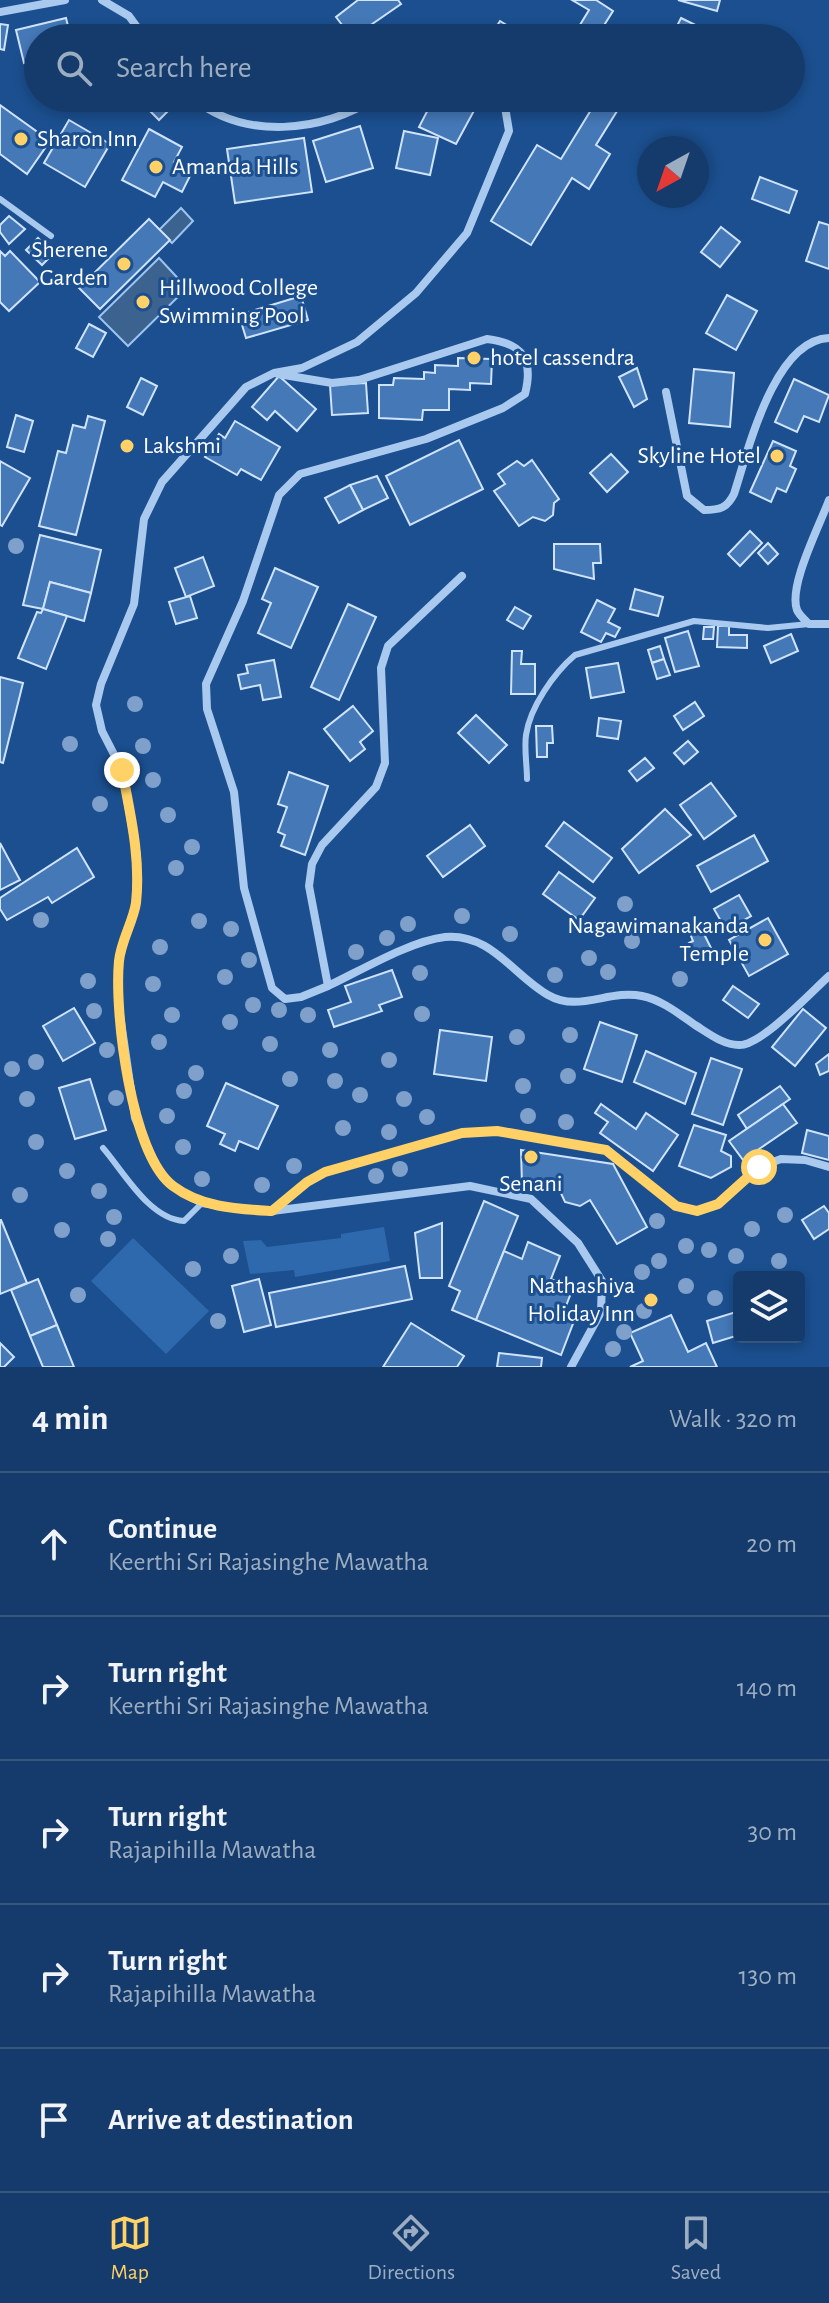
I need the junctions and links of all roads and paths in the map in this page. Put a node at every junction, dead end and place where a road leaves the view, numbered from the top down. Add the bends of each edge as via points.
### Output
1 (65, 0) edge
2 (102, 0) edge
3 (0, 12) edge
4 (135, 24) edge
5 (214, 112) edge
6 (350, 112) edge
7 (506, 112) edge
8 (0, 199) edge
9 (51, 236) dead end
10 (829, 338) edge
11 (274, 373) junction
12 (666, 392) dead end
13 (829, 500) edge
14 (462, 576) dead end
15 (809, 624) junction
16 (829, 624) edge
17 (527, 779) dead end
18 (829, 976) edge
19 (328, 986) junction
20 (103, 1148) dead end
21 (829, 1167) edge
22 (202, 1203) junction
23 (272, 1211) junction
24 (574, 1365) edge

1 - 3 street
2 - 4 street
5 - 6 street via 244,124 307,127
7 - 11 street via 509,131 467,233 416,293 357,342 302,368
8 - 9 lane
10 - 12 street via 807,343 786,362 756,427 734,494 719,510 704,510 687,496
11 - 19 street via 332,383 359,380 487,339 507,341 522,353 530,373 525,394 503,408 426,439 300,474 279,495 243,601 206,684 207,709 229,768 244,888 272,988 285,999
11 - 22 street via 246,387 162,482 144,519 134,604 96,705 102,731 122,770 137,856 136,904 119,958 118,1001 135,1118 157,1168 172,1186
13 - 15 street via 795,598 797,612
14 - 19 street via 388,646 381,668 385,763 376,787 322,845 312,864 309,886
15 - 16 street
15 - 17 lane via 768,628 694,621 575,655 561,667 530,720 525,737
18 - 19 street via 758,1039 740,1046 721,1041 641,996 558,1001 505,958 471,939 444,937
20 - 22 lane via 164,1215 184,1221
21 - 23 street via 781,1159 759,1167 718,1204 697,1211 676,1206 606,1150 497,1131 462,1133 325,1172
22 - 23 street
23 - 24 street via 470,1186 531,1199 578,1243 602,1281 601,1312

